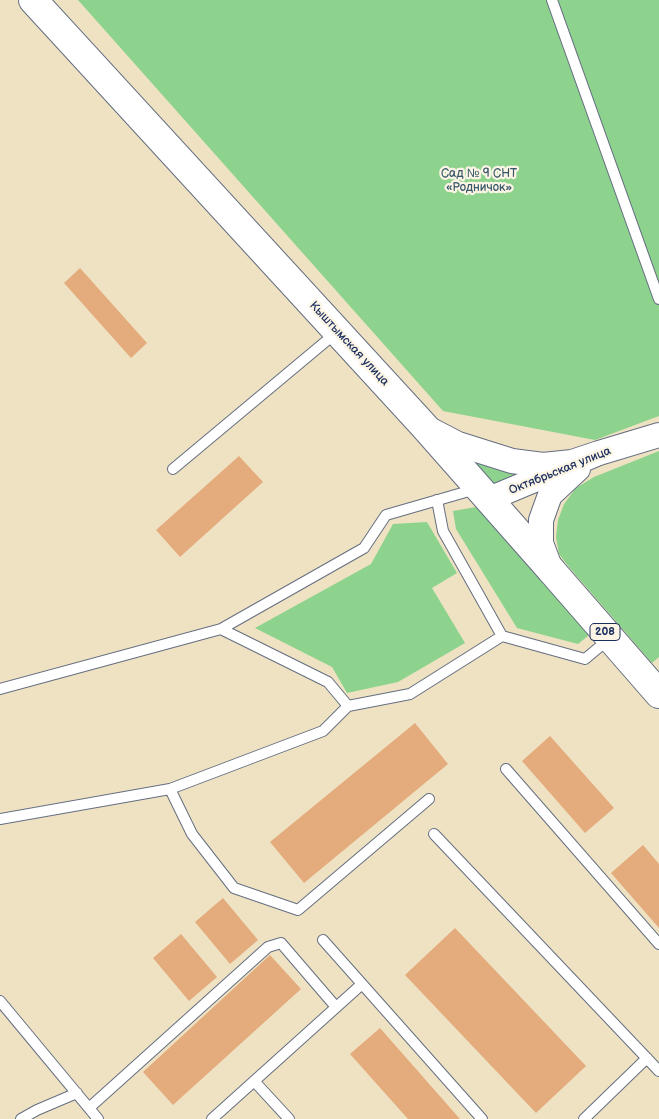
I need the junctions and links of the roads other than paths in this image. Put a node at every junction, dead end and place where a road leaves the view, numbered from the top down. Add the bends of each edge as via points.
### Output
1 (33, 0) edge
2 (552, 0) edge
3 (659, 299) edge
4 (337, 332) junction
5 (424, 426) junction
6 (659, 435) edge
7 (599, 453) junction
8 (173, 469) dead end
9 (484, 493) junction
10 (437, 500) junction
11 (551, 570) junction
12 (221, 629) junction
13 (502, 636) junction
14 (610, 638) junction
15 (653, 683) edge
16 (0, 689) edge
17 (348, 706) junction
18 (506, 769) dead end
19 (170, 789) junction
20 (429, 799) dead end
21 (0, 819) edge
22 (434, 834) dead end
23 (323, 940) dead end
24 (659, 944) edge
25 (362, 984) junction
26 (0, 1001) edge
27 (336, 1007) junction
28 (647, 1058) junction
29 (659, 1071) edge
30 (254, 1081) junction
31 (77, 1094) junction
32 (89, 1108) junction
33 (21, 1119) edge
34 (98, 1119) edge
35 (212, 1119) edge
36 (289, 1119) edge
37 (482, 1119) edge
38 (584, 1119) edge

1 - 4 main road, Кыштымская улица / 208
2 - 3 lane
4 - 5 main road, Кыштымская улица / 208
4 - 8 lane
5 - 7 street via 458,444 512,461 543,465 572,462
5 - 9 main road, Кыштымская улица / 208
6 - 7 street, Октябрьская улица
7 - 9 street, Октябрьская улица
7 - 11 street via 550,495 540,520 541,543
9 - 10 lane
9 - 11 main road, Кыштымская улица / 208
10 - 12 lane via 386,515 364,548
10 - 13 lane via 443,531
11 - 14 main road, Кыштымская улица / 208
12 - 16 lane
12 - 17 lane via 328,682
13 - 14 lane via 584,658
13 - 17 lane via 410,694
14 - 15 main road, Кыштымская улица / 208
17 - 19 lane via 323,731
18 - 24 lane
19 - 20 lane via 192,834 234,888 298,910
19 - 21 lane
22 - 28 lane
23 - 25 lane
25 - 27 lane
25 - 37 lane
26 - 31 lane
27 - 30 lane
27 - 32 lane via 280,943 268,947
28 - 29 lane
28 - 38 lane
30 - 35 lane
30 - 36 lane
31 - 32 lane
31 - 33 lane
32 - 34 lane

